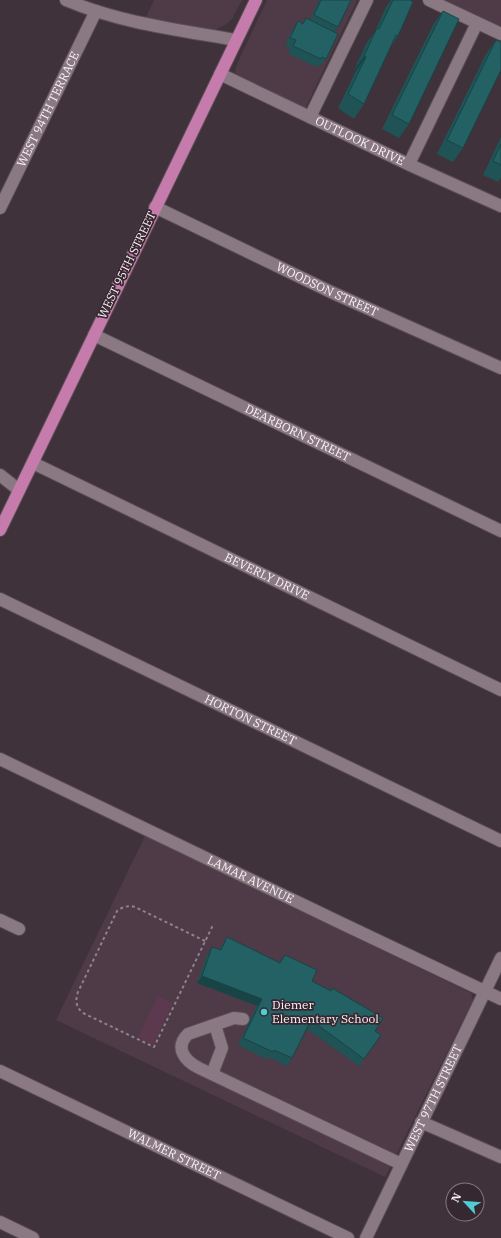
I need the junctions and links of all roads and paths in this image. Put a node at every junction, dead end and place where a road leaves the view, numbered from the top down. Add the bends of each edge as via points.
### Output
1 (66, 0) edge
2 (256, 0) edge
3 (367, 0) edge
4 (429, 0) edge
5 (96, 11) junction
6 (477, 23) junction
7 (501, 34) edge
8 (236, 40) junction
9 (220, 74) junction
10 (310, 117) junction
11 (408, 164) junction
12 (501, 206) edge
13 (155, 207) junction
14 (0, 208) edge
15 (94, 335) junction
16 (501, 368) edge
17 (33, 463) junction
18 (0, 475) edge
19 (19, 490) junction
20 (0, 530) edge
21 (501, 531) edge
22 (0, 599) edge
23 (501, 690) edge
24 (0, 759) edge
25 (501, 841) edge
26 (0, 920) edge
27 (213, 925) dead end
28 (19, 930) dead end
29 (205, 941) junction
30 (501, 958) edge
31 (485, 992) junction
32 (501, 999) edge
33 (243, 1019) dead end
34 (215, 1024) junction
35 (0, 1071) edge
36 (212, 1074) junction
37 (421, 1122) junction
38 (501, 1157) edge
39 (401, 1164) junction
40 (0, 1222) edge
41 (33, 1238) edge
42 (348, 1238) edge
43 (366, 1238) edge

1 - 5 street
2 - 8 main road, WEST 95TH STREET
3 - 10 street
4 - 6 street
5 - 8 street via 164,28
5 - 14 street, WEST 94TH TERRACE
6 - 7 street
6 - 11 street
8 - 9 main road, WEST 95TH STREET
9 - 10 street, OUTLOOK DRIVE
9 - 13 main road, WEST 95TH STREET
10 - 11 street, OUTLOOK DRIVE
11 - 12 street, OUTLOOK DRIVE
13 - 15 main road, WEST 95TH STREET
13 - 16 street, WOODSON STREET via 331,292
15 - 17 main road, WEST 95TH STREET
15 - 21 street, DEARBORN STREET
17 - 19 main road, WEST 95TH STREET
17 - 23 street, BEVERLY DRIVE
18 - 19 street
19 - 20 main road, WEST 95TH STREET
22 - 25 street, HORTON STREET
24 - 31 street, LAMAR AVENUE
26 - 28 street
27 - 29 path
29 - 29 path via 154,1047 83,1013 78,1007 78,992 117,911 123,907 135,907
30 - 31 street, WEST 97TH STREET
31 - 32 street, LAMAR AVENUE
31 - 37 street, WEST 97TH STREET
33 - 34 street via 237,1018
34 - 36 street via 222,1048
34 - 36 street via 188,1034 182,1046 183,1054 188,1061
35 - 42 street, WALMER STREET
36 - 39 street
37 - 38 street
37 - 39 street, WEST 97TH STREET
39 - 43 street, WEST 97TH STREET
40 - 41 street

